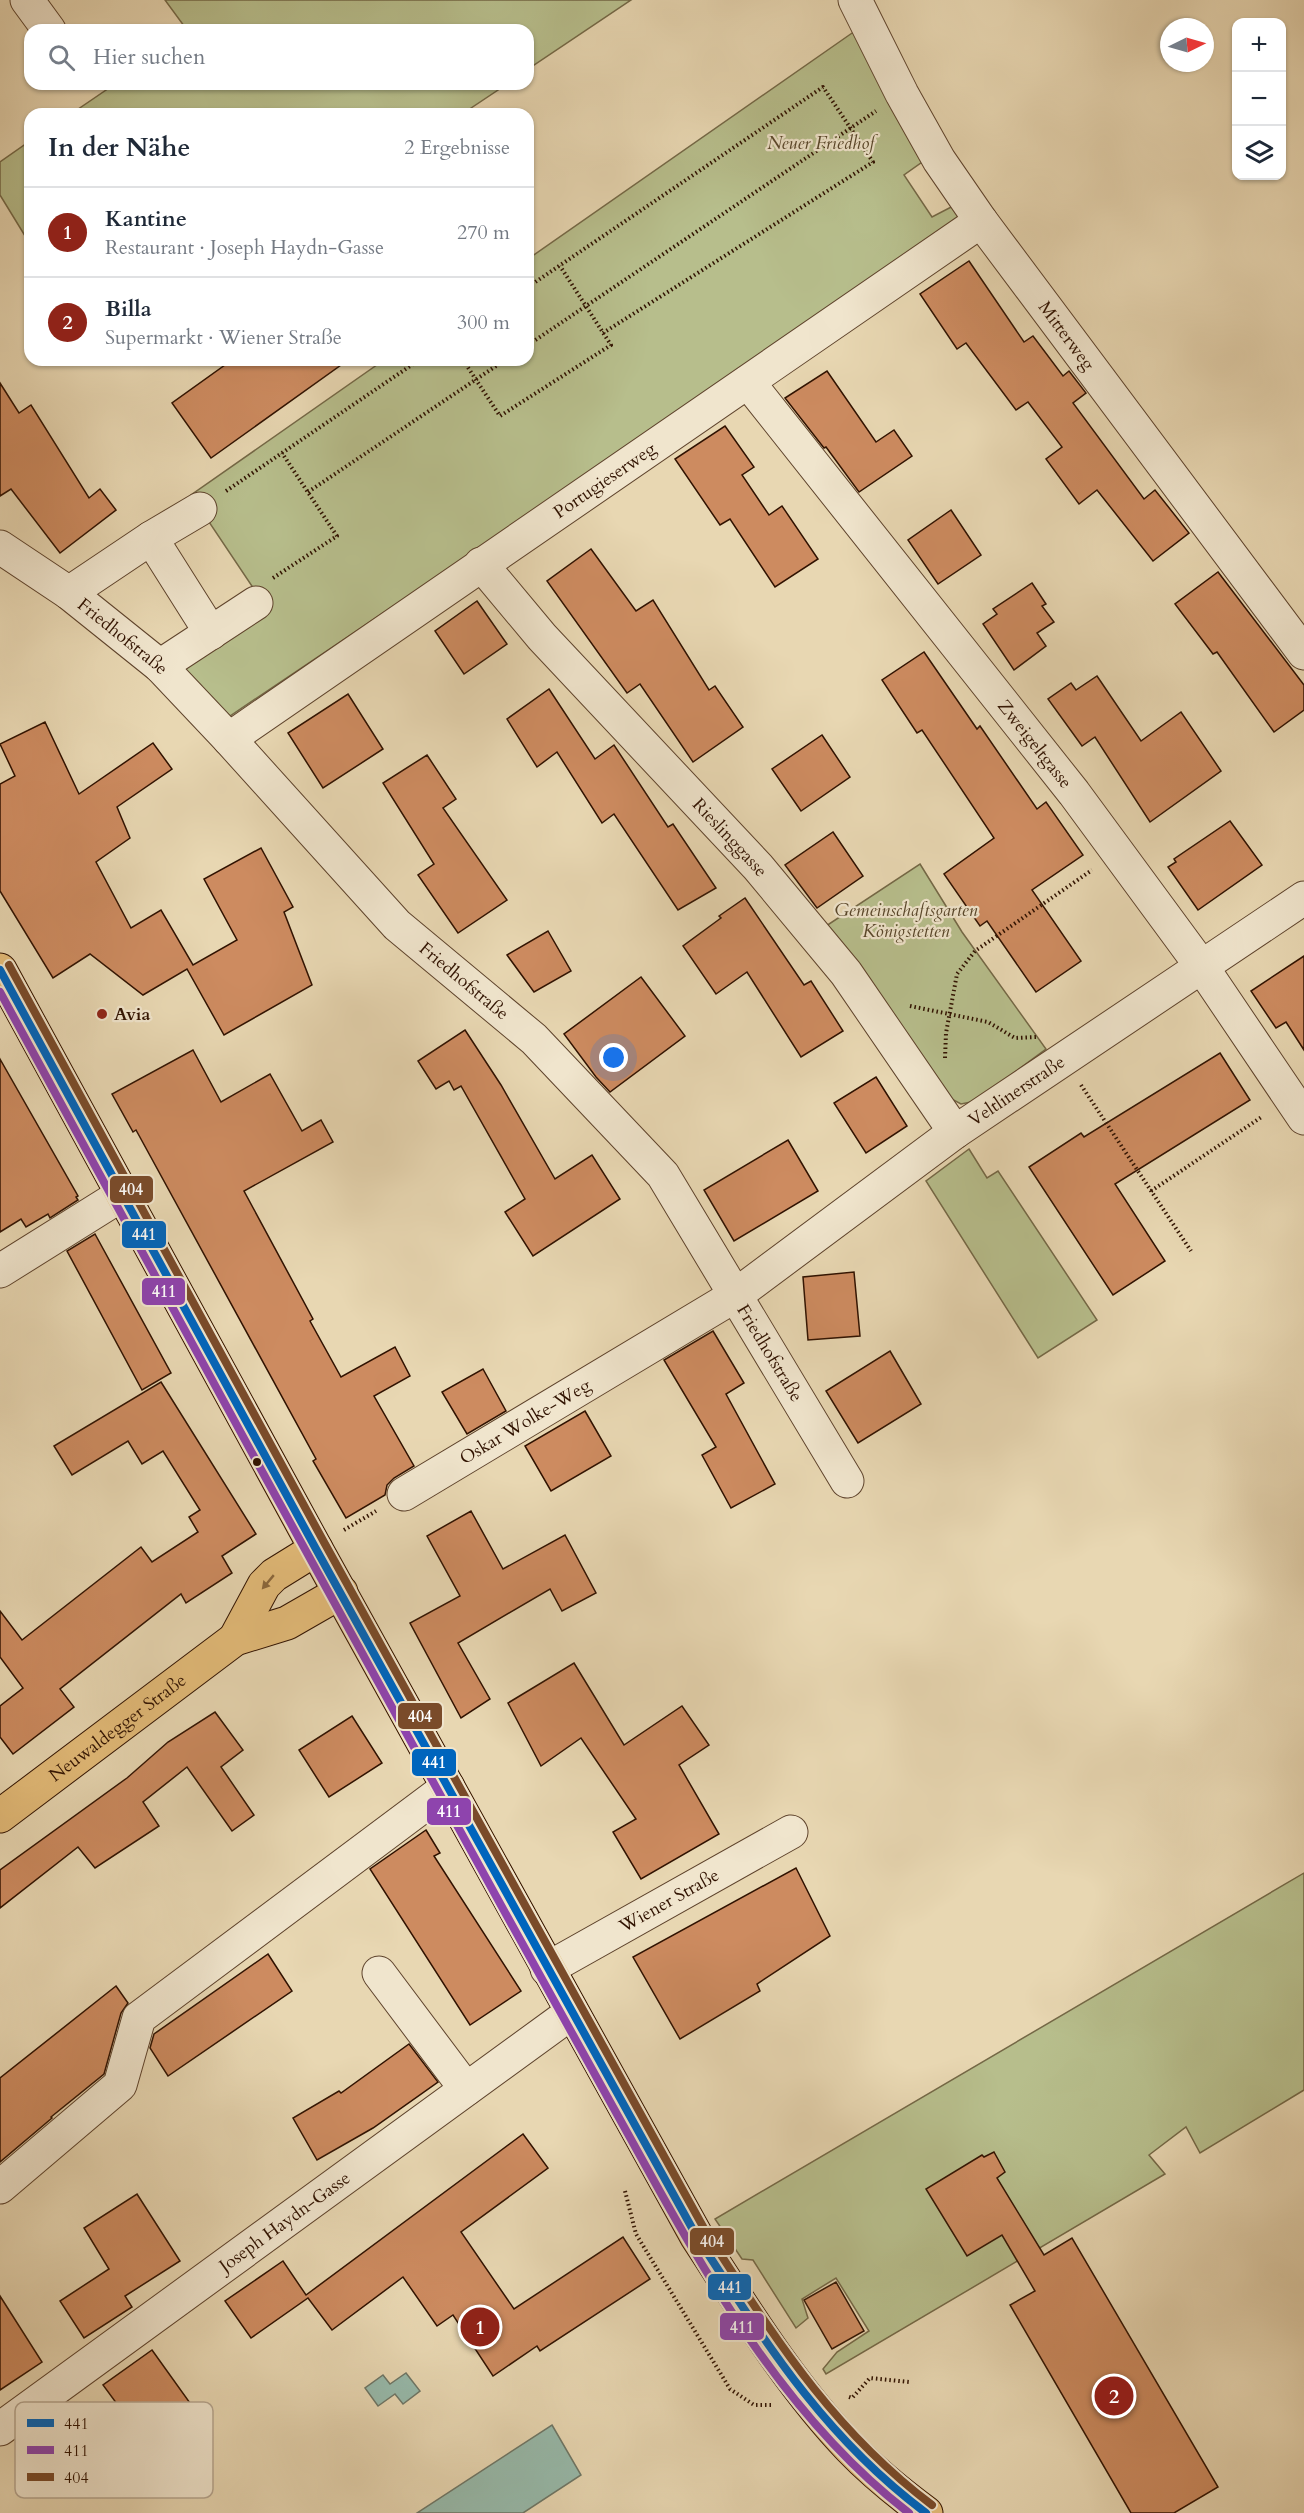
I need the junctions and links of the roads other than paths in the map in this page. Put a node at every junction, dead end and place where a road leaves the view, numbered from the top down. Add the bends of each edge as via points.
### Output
1 (27, 0) edge
2 (855, 0) edge
3 (45, 24) edge
4 (981, 221) junction
5 (748, 382) junction
6 (200, 508) road end
7 (151, 538) junction
8 (0, 547) edge
9 (482, 564) junction
10 (264, 591) road end
11 (69, 593) junction
12 (211, 633) junction
13 (1304, 653) edge
14 (160, 666) junction
15 (229, 739) junction
16 (1304, 898) edge
17 (1202, 967) junction
18 (0, 970) edge
19 (1297, 1108) edge
20 (955, 1132) junction
21 (123, 1194) junction
22 (0, 1271) edge
23 (736, 1295) junction
24 (847, 1481) dead end
25 (404, 1494) road end
26 (315, 1549) junction
27 (341, 1592) junction
28 (235, 1639) junction
29 (448, 1787) junction
30 (0, 1816) edge
31 (791, 1832) dead end
32 (547, 1970) junction
33 (380, 1973) dead end
34 (571, 2013) junction
35 (466, 2089) junction
36 (0, 2187) edge
37 (37, 2402) edge
38 (15, 2418) edge
39 (0, 2429) edge
40 (926, 2513) edge

1 - 3 street
2 - 4 street, Mitterweg via 939,160
4 - 5 street, Portugieserweg
4 - 13 street, Mitterweg
5 - 9 street, Portugieserweg
5 - 17 street, Zweigeltgasse via 1074,793
6 - 7 street
7 - 11 street
7 - 12 street
8 - 11 street, Friedhofstraße
9 - 15 street, Portugieserweg
9 - 20 street, Rieslinggasse via 542,638 758,867 846,973
10 - 12 street
11 - 14 street, Friedhofstraße
12 - 14 street
14 - 15 street, Friedhofstraße
15 - 23 street, Friedhofstraße via 398,925 534,1039 663,1175
16 - 17 street, Veltlinerstraße
17 - 19 street, Zweigeltgasse
17 - 20 street, Veltlinerstraße
18 - 21 main road
20 - 23 street, Veltlinerstraße
21 - 22 street
21 - 26 main road
23 - 24 street, Friedhofstraße
23 - 25 street, Oskar Wolke-Weg
26 - 27 main road
26 -> 28 main road, Neuwaldegger Straße via 264,1585
27 - 28 main road, Neuwaldegger Straße via 286,1623
27 - 29 main road
28 - 30 main road, Neuwaldegger Straße
29 - 32 main road
29 - 36 street via 139,2018 120,2085
31 - 32 street, Wiener Straße
32 - 34 main road
33 - 35 street
34 - 35 street, Joseph Haydn-Gasse
34 - 40 main road via 697,2237 790,2375 850,2449
35 - 37 street, Joseph Haydn-Gasse
38 - 39 street, Joseph Haydn-Gasse

